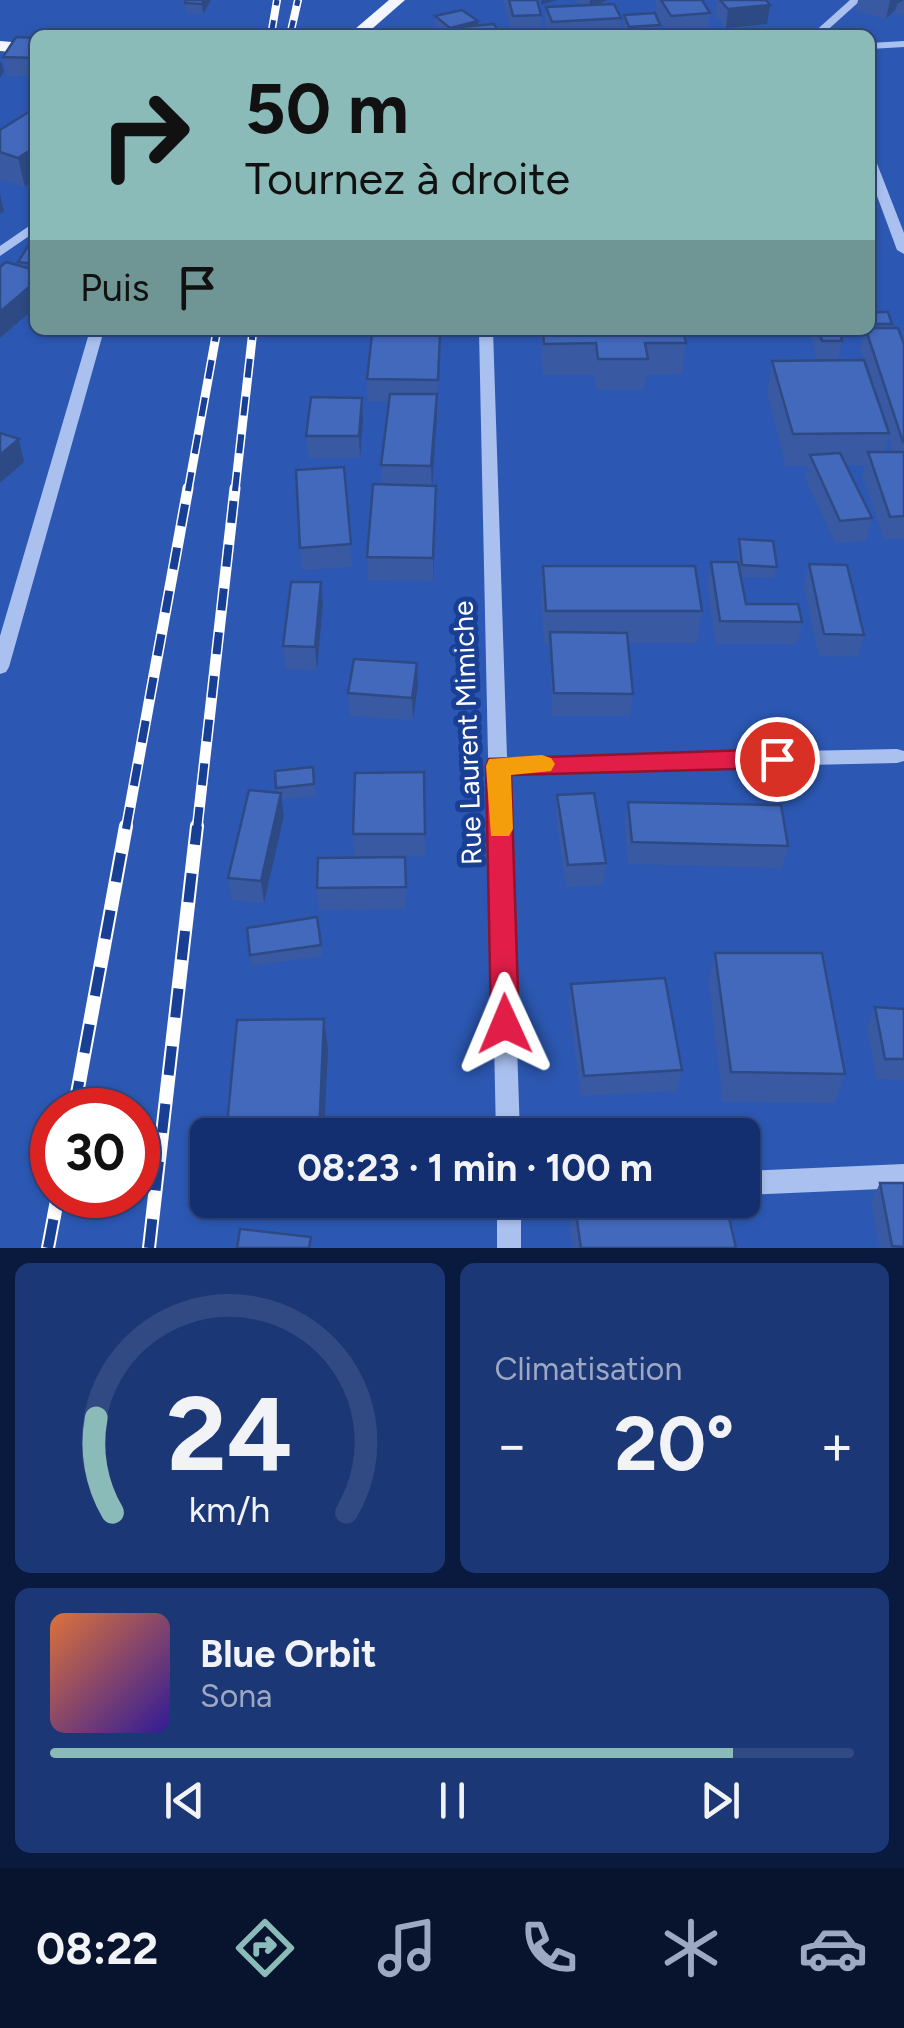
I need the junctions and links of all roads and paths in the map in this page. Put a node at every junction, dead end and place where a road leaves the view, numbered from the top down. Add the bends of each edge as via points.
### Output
1 (398, 0) edge
2 (856, 0) edge
3 (362, 30) edge
4 (822, 30) edge
5 (904, 44) edge
6 (0, 46) edge
7 (875, 46) edge
8 (30, 49) edge
9 (875, 174) edge
10 (30, 230) edge
11 (904, 250) edge
12 (0, 252) edge
13 (96, 335) edge
14 (486, 335) edge
15 (0, 667) edge
16 (897, 756) dead end
17 (498, 766) junction
18 (508, 1118) edge
19 (904, 1176) edge
20 (760, 1182) edge
21 (509, 1218) edge
22 (509, 1248) edge

1 - 3 main road
2 - 4 street
5 - 7 street
6 - 8 main road
9 - 11 street
10 - 12 street
13 - 15 street
14 - 17 street, Rue Laurent Mimiche
16 - 17 street
17 - 18 street, Rue Laurent Mimiche
19 - 20 street
21 - 22 street

